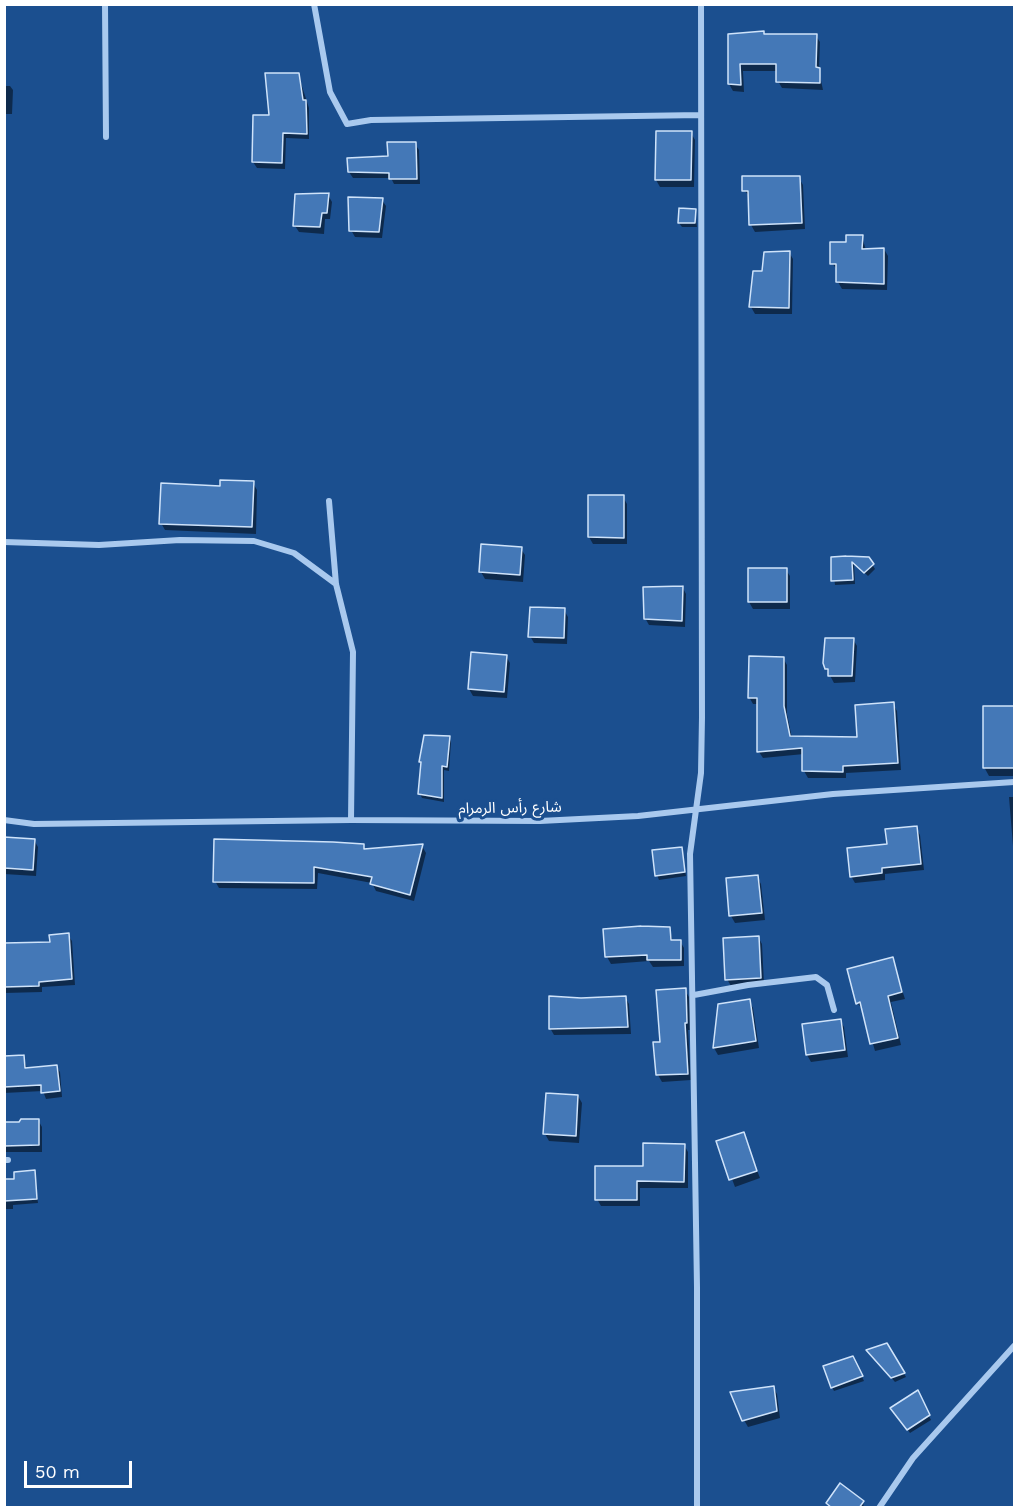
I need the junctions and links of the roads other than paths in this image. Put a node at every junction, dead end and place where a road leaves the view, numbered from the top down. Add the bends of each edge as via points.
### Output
1 (105, 4) edge
2 (314, 4) edge
3 (701, 4) edge
4 (701, 116) junction
5 (106, 137) dead end
6 (330, 501) dead end
7 (4, 542) edge
8 (336, 584) junction
9 (1014, 782) edge
10 (695, 808) junction
11 (4, 820) edge
12 (351, 820) junction
13 (694, 995) junction
14 (834, 1010) dead end
15 (1014, 1346) edge
16 (697, 1508) edge
17 (879, 1508) edge

1 - 5 street
2 - 4 street via 330,92 347,124 382,120
3 - 4 street
4 - 10 street via 702,717 701,773
6 - 8 street
7 - 8 street via 99,545 254,541 294,553
8 - 12 street via 353,652
9 - 10 street, شارع رأس الرمرام
10 - 12 street, شارع رأس الرمرام via 638,816 540,821
10 - 13 street via 690,854
11 - 12 street, شارع رأس الرمرام via 34,824
13 - 14 street via 816,977 827,985
13 - 16 street
15 - 17 street via 913,1458

